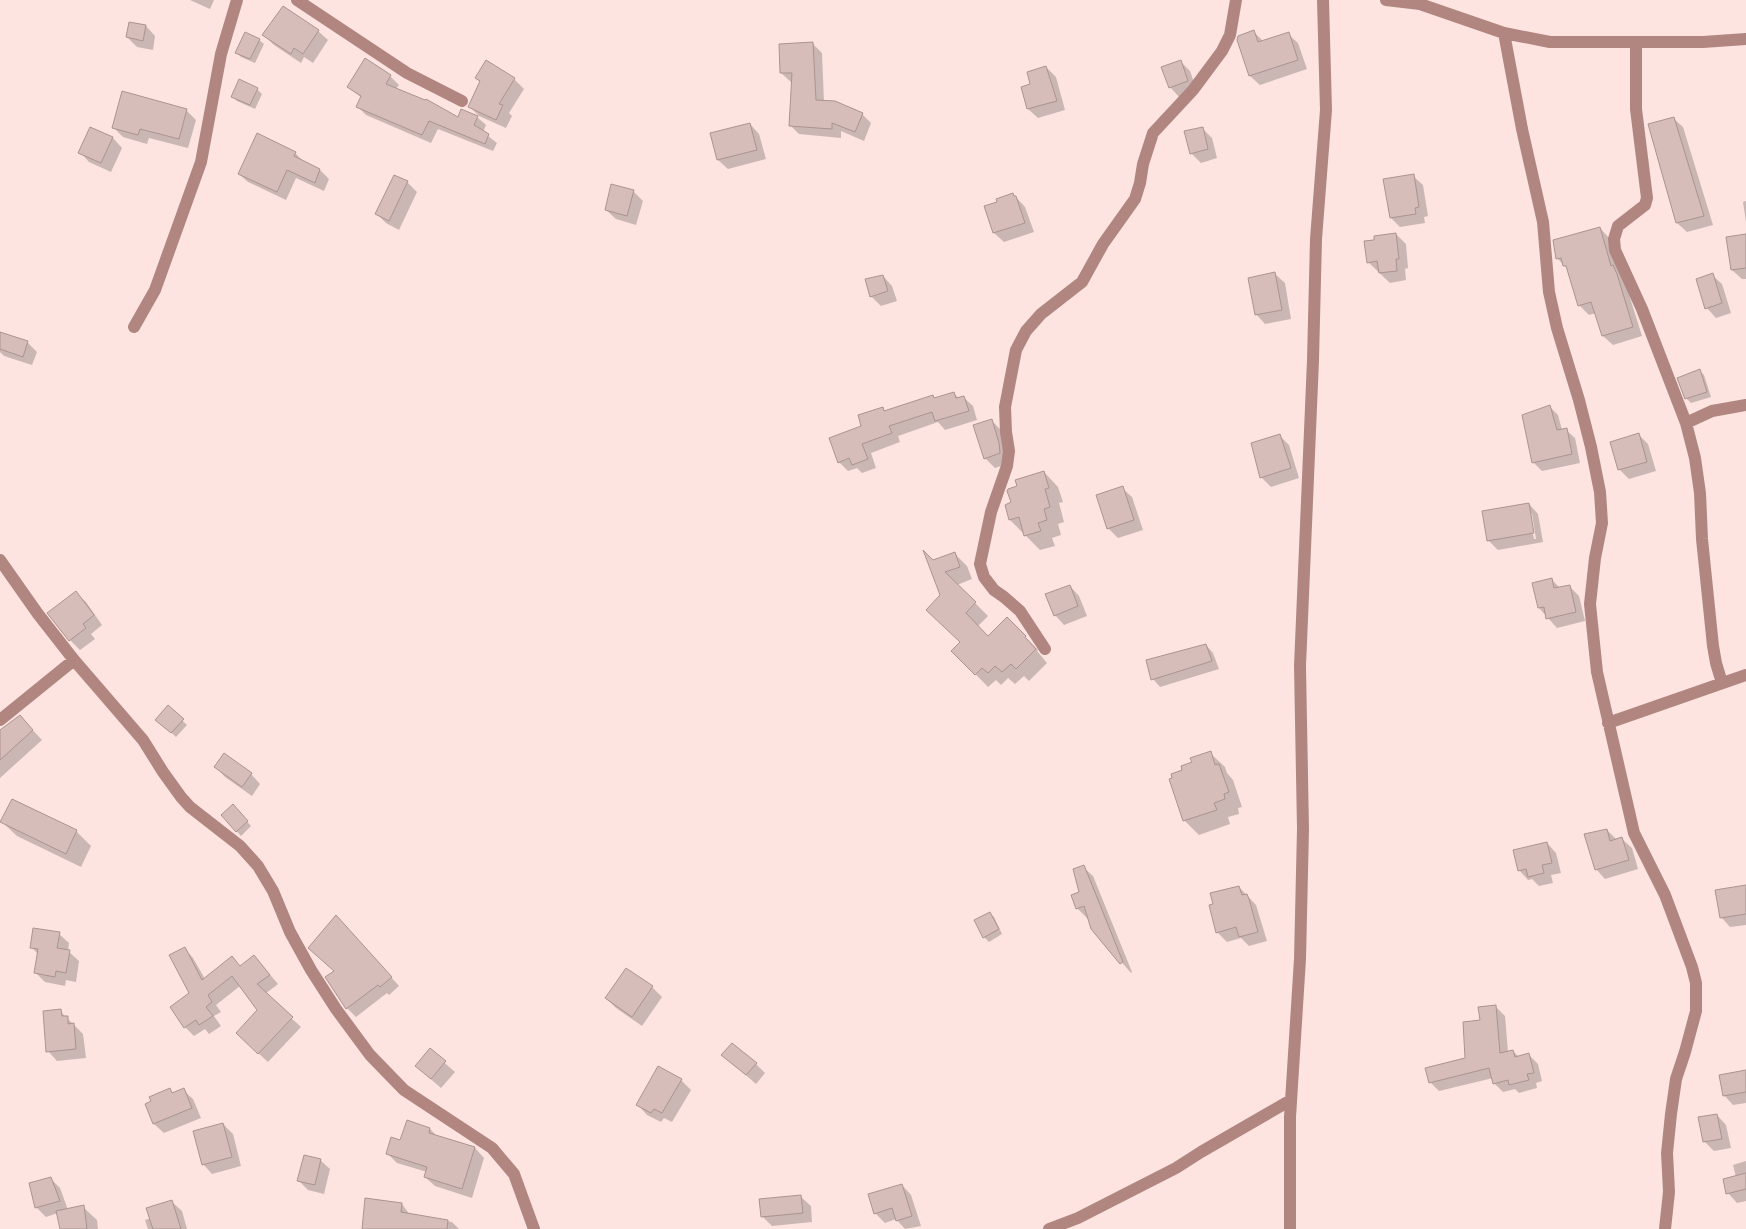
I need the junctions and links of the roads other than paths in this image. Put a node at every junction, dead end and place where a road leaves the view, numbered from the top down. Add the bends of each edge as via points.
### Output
1 (237, 0) edge
2 (297, 0) edge
3 (1236, 0) edge
4 (1323, 0) edge
5 (1386, 0) edge
6 (1504, 32) junction
7 (1746, 39) edge
8 (1636, 43) junction
9 (462, 101) dead end
10 (134, 327) dead end
11 (1746, 405) edge
12 (1686, 422) junction
13 (0, 560) edge
14 (1045, 649) dead end
15 (74, 660) junction
16 (1746, 675) edge
17 (1722, 683) junction
18 (0, 720) edge
19 (1608, 722) junction
20 (1291, 1100) junction
21 (534, 1229) edge
22 (1049, 1229) edge
23 (1290, 1229) edge
24 (1665, 1229) edge

1 - 10 street via 221,54 201,162 154,290
2 - 9 street via 407,72
3 - 14 street via 1230,35 1222,51 1193,90 1153,134 1135,199 1103,244 1082,282 1041,314 1026,331 1016,350 1005,408 1007,466 991,512 980,564 984,577 994,590 1020,611
4 - 20 street via 1326,110 1316,239 1300,666 1300,958
5 - 6 street via 1420,4
6 - 8 street via 1550,42
6 - 19 street via 1543,222 1548,292 1579,400 1600,492 1602,523 1590,604 1597,672
7 - 8 street
8 - 12 street via 1636,109 1647,198 1645,205 1618,226 1615,250 1669,374
11 - 12 street via 1712,411
12 - 17 street via 1700,493 1713,646
13 - 15 street
15 - 18 street
15 - 21 street via 144,740 181,797 240,846 258,866 311,970 370,1055 404,1090 492,1148 514,1174
16 - 17 street
17 - 19 street
19 - 24 street via 1634,833 1665,895 1696,983 1696,1011 1676,1079 1671,1114
20 - 22 street via 1176,1168 1078,1218
20 - 23 street

